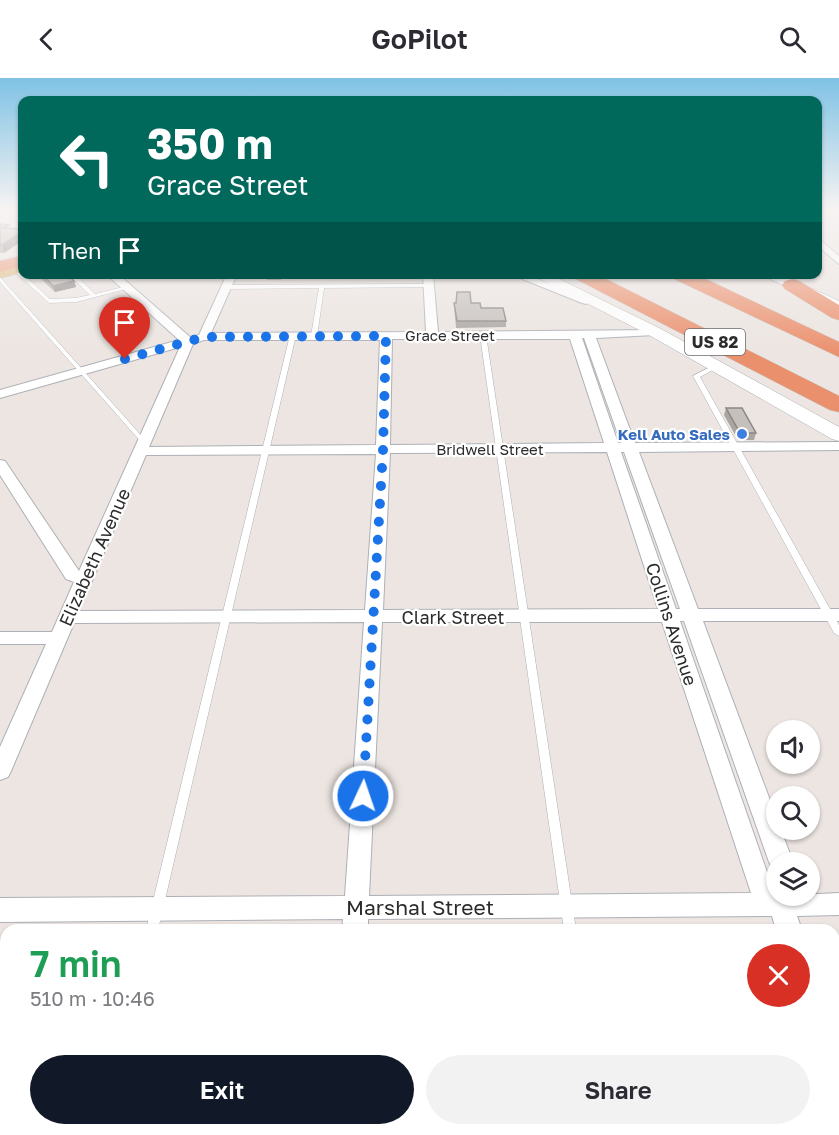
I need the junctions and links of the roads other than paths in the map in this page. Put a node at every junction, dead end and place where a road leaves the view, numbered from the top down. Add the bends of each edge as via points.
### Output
1 (0, 279) edge
2 (23, 279) edge
3 (75, 279) edge
4 (117, 279) edge
5 (230, 279) edge
6 (529, 279) edge
7 (547, 279) edge
8 (587, 279) edge
9 (591, 279) edge
10 (690, 279) edge
11 (711, 279) edge
12 (778, 279) edge
13 (428, 280) edge
14 (792, 285) junction
15 (322, 286) junction
16 (226, 287) junction
17 (127, 288) junction
18 (609, 288) junction
19 (94, 296) junction
20 (839, 307) edge
21 (839, 314) edge
22 (655, 332) junction
23 (293, 335) junction
24 (432, 335) junction
25 (483, 335) junction
26 (582, 335) junction
27 (314, 336) junction
28 (386, 336) junction
29 (839, 339) edge
30 (196, 340) junction
31 (839, 350) edge
32 (716, 366) junction
33 (83, 371) junction
34 (0, 394) edge
35 (829, 400) edge
36 (839, 435) edge
37 (142, 446) junction
38 (839, 446) edge
39 (736, 447) junction
40 (499, 449) junction
41 (613, 449) junction
42 (633, 449) junction
43 (266, 450) junction
44 (383, 450) junction
45 (0, 464) edge
46 (84, 579) junction
47 (669, 615) junction
48 (692, 615) junction
49 (834, 615) edge
50 (524, 616) junction
51 (67, 617) junction
52 (226, 617) junction
53 (374, 617) junction
54 (839, 633) edge
55 (0, 638) edge
56 (58, 638) junction
57 (0, 771) edge
58 (777, 852) edge
59 (766, 890) edge
60 (766, 901) edge
61 (820, 903) edge
62 (839, 904) edge
63 (783, 906) edge
64 (0, 910) edge
65 (568, 918) edge
66 (154, 919) edge
67 (356, 919) edge
68 (788, 924) edge

1 - 33 lane
2 - 19 lane via 49,302
3 - 19 lane
4 - 17 street
5 - 16 street, Elizabeth Avenue
6 - 22 street
7 - 22 main road
8 - 18 highway
9 - 18 highway, US 82
10 - 31 highway
11 - 29 highway
12 - 14 main road
13 - 15 lane
13 - 24 street
14 - 20 main road
14 - 21 highway
15 - 16 lane
15 - 27 lane
16 - 30 street, Elizabeth Avenue
17 - 19 lane
17 - 30 street
18 - 35 highway, US 82
22 - 26 street, Grace Street
22 - 32 main road
23 - 27 street, Grace Street
23 - 30 street, Grace Street
23 - 43 lane
24 - 25 street, Grace Street
24 - 28 street, Grace Street
25 - 26 street, Grace Street
25 - 40 lane
26 - 41 street, Collins Avenue
26 - 42 street, Collins Avenue
27 - 28 street, Grace Street
28 - 44 street
30 - 33 street, Grace Street
30 - 37 street, Elizabeth Avenue
32 - 36 main road
32 - 39 lane via 696,376
33 - 34 street, Grace Street
33 - 37 lane
37 - 43 street, Bridwell Street
37 - 46 street, Elizabeth Avenue
38 - 39 street, Bridwell Street
39 - 42 street, Bridwell Street
39 - 49 lane
40 - 41 street, Bridwell Street
40 - 44 street, Bridwell Street
40 - 50 lane
41 - 42 street, Bridwell Street
41 - 47 street, Collins Avenue
42 - 48 street, Collins Avenue
43 - 44 street, Bridwell Street
43 - 52 lane
44 - 53 street
45 - 46 street via 72,575
46 - 51 street, Elizabeth Avenue
47 - 48 street, Clark Street
47 - 50 street, Clark Street
47 - 59 street, Collins Avenue via 759,885
48 - 49 street, Clark Street
48 - 58 street, Collins Avenue
49 - 54 lane
50 - 53 street, Clark Street
50 - 65 lane
51 - 52 street, Clark Street
51 - 56 street, Elizabeth Avenue
52 - 53 street, Clark Street
52 - 66 lane
53 - 67 street
55 - 56 street
56 - 57 street, Elizabeth Avenue
60 - 65 street, Marshal Street
61 - 62 street, Marshal Street
63 - 68 street, Collins Avenue
64 - 66 street, Marshal Street
65 - 67 street, Marshal Street
66 - 67 street, Marshal Street

